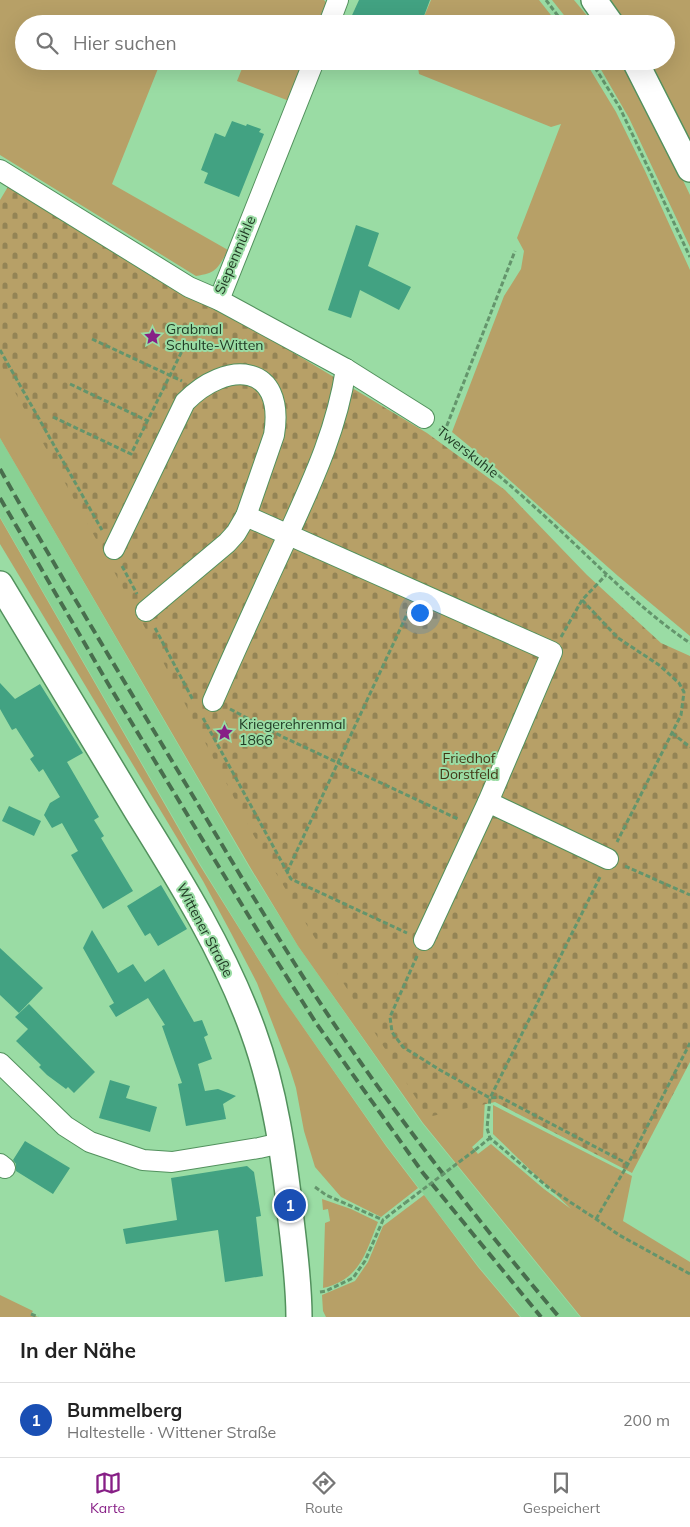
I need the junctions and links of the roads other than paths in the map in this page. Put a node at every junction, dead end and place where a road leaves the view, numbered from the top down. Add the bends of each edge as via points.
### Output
1 (338, 0) edge
2 (594, 0) edge
3 (332, 15) edge
4 (605, 15) edge
5 (310, 70) edge
6 (640, 70) edge
7 (690, 169) edge
8 (0, 170) edge
9 (219, 300) junction
10 (346, 369) junction
11 (424, 418) road end
12 (246, 516) junction
13 (288, 534) junction
14 (114, 549) road end
15 (0, 584) edge
16 (146, 611) road end
17 (203, 707) road end
18 (488, 802) junction
19 (608, 858) road end
20 (424, 940) road end
21 (0, 1063) edge
22 (280, 1143) junction
23 (299, 1317) edge

1 - 3 street
2 - 4 main road
5 - 9 street, Siepenmühle
6 - 7 main road
8 - 9 street, Siepenmühle via 189,287
9 - 10 street, Twerskuhle
10 - 11 street, Twerskuhle
10 - 13 street via 330,439
12 - 13 street
12 - 14 street via 274,436 276,411 266,384 258,378 237,375 200,390 186,402
12 - 16 street via 227,543
13 - 17 street
13 - 18 street via 552,652
15 - 22 main road, Wittener Straße via 207,930 253,1030 274,1105
18 - 19 street
18 - 20 street
21 - 22 street via 65,1126 90,1142 143,1160 172,1162
22 - 23 main road, Wittener Straße via 299,1291

